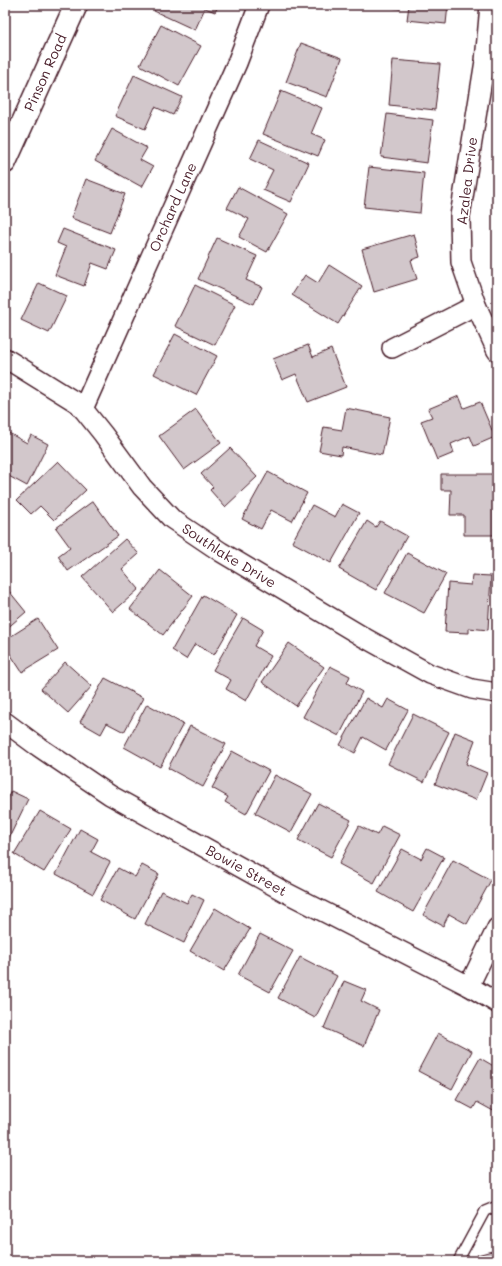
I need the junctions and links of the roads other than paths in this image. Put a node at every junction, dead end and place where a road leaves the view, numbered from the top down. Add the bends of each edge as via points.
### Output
1 (76, 5) edge
2 (259, 5) edge
3 (490, 5) edge
4 (5, 162) edge
5 (476, 305) junction
6 (392, 348) dead end
7 (497, 351) edge
8 (5, 358) edge
9 (83, 409) junction
10 (497, 693) edge
11 (5, 722) edge
12 (497, 928) edge
13 (468, 986) junction
14 (497, 1003) edge
15 (497, 1206) edge
16 (458, 1261) edge

1 - 4 main road, Pinson Road
2 - 9 street, Orchard Lane via 237,63
3 - 5 street, Azalea Drive via 485,61 460,216 461,262
5 - 6 street
5 - 7 street, Azalea Drive
8 - 9 street, Southlake Drive via 74,400
9 - 10 street, Southlake Drive via 147,492 172,518 208,544 430,674 472,689
11 - 13 street, Bowie Street via 36,746 110,795 285,892
12 - 13 street
13 - 14 street, Bowie Street
15 - 16 lane via 485,1211

